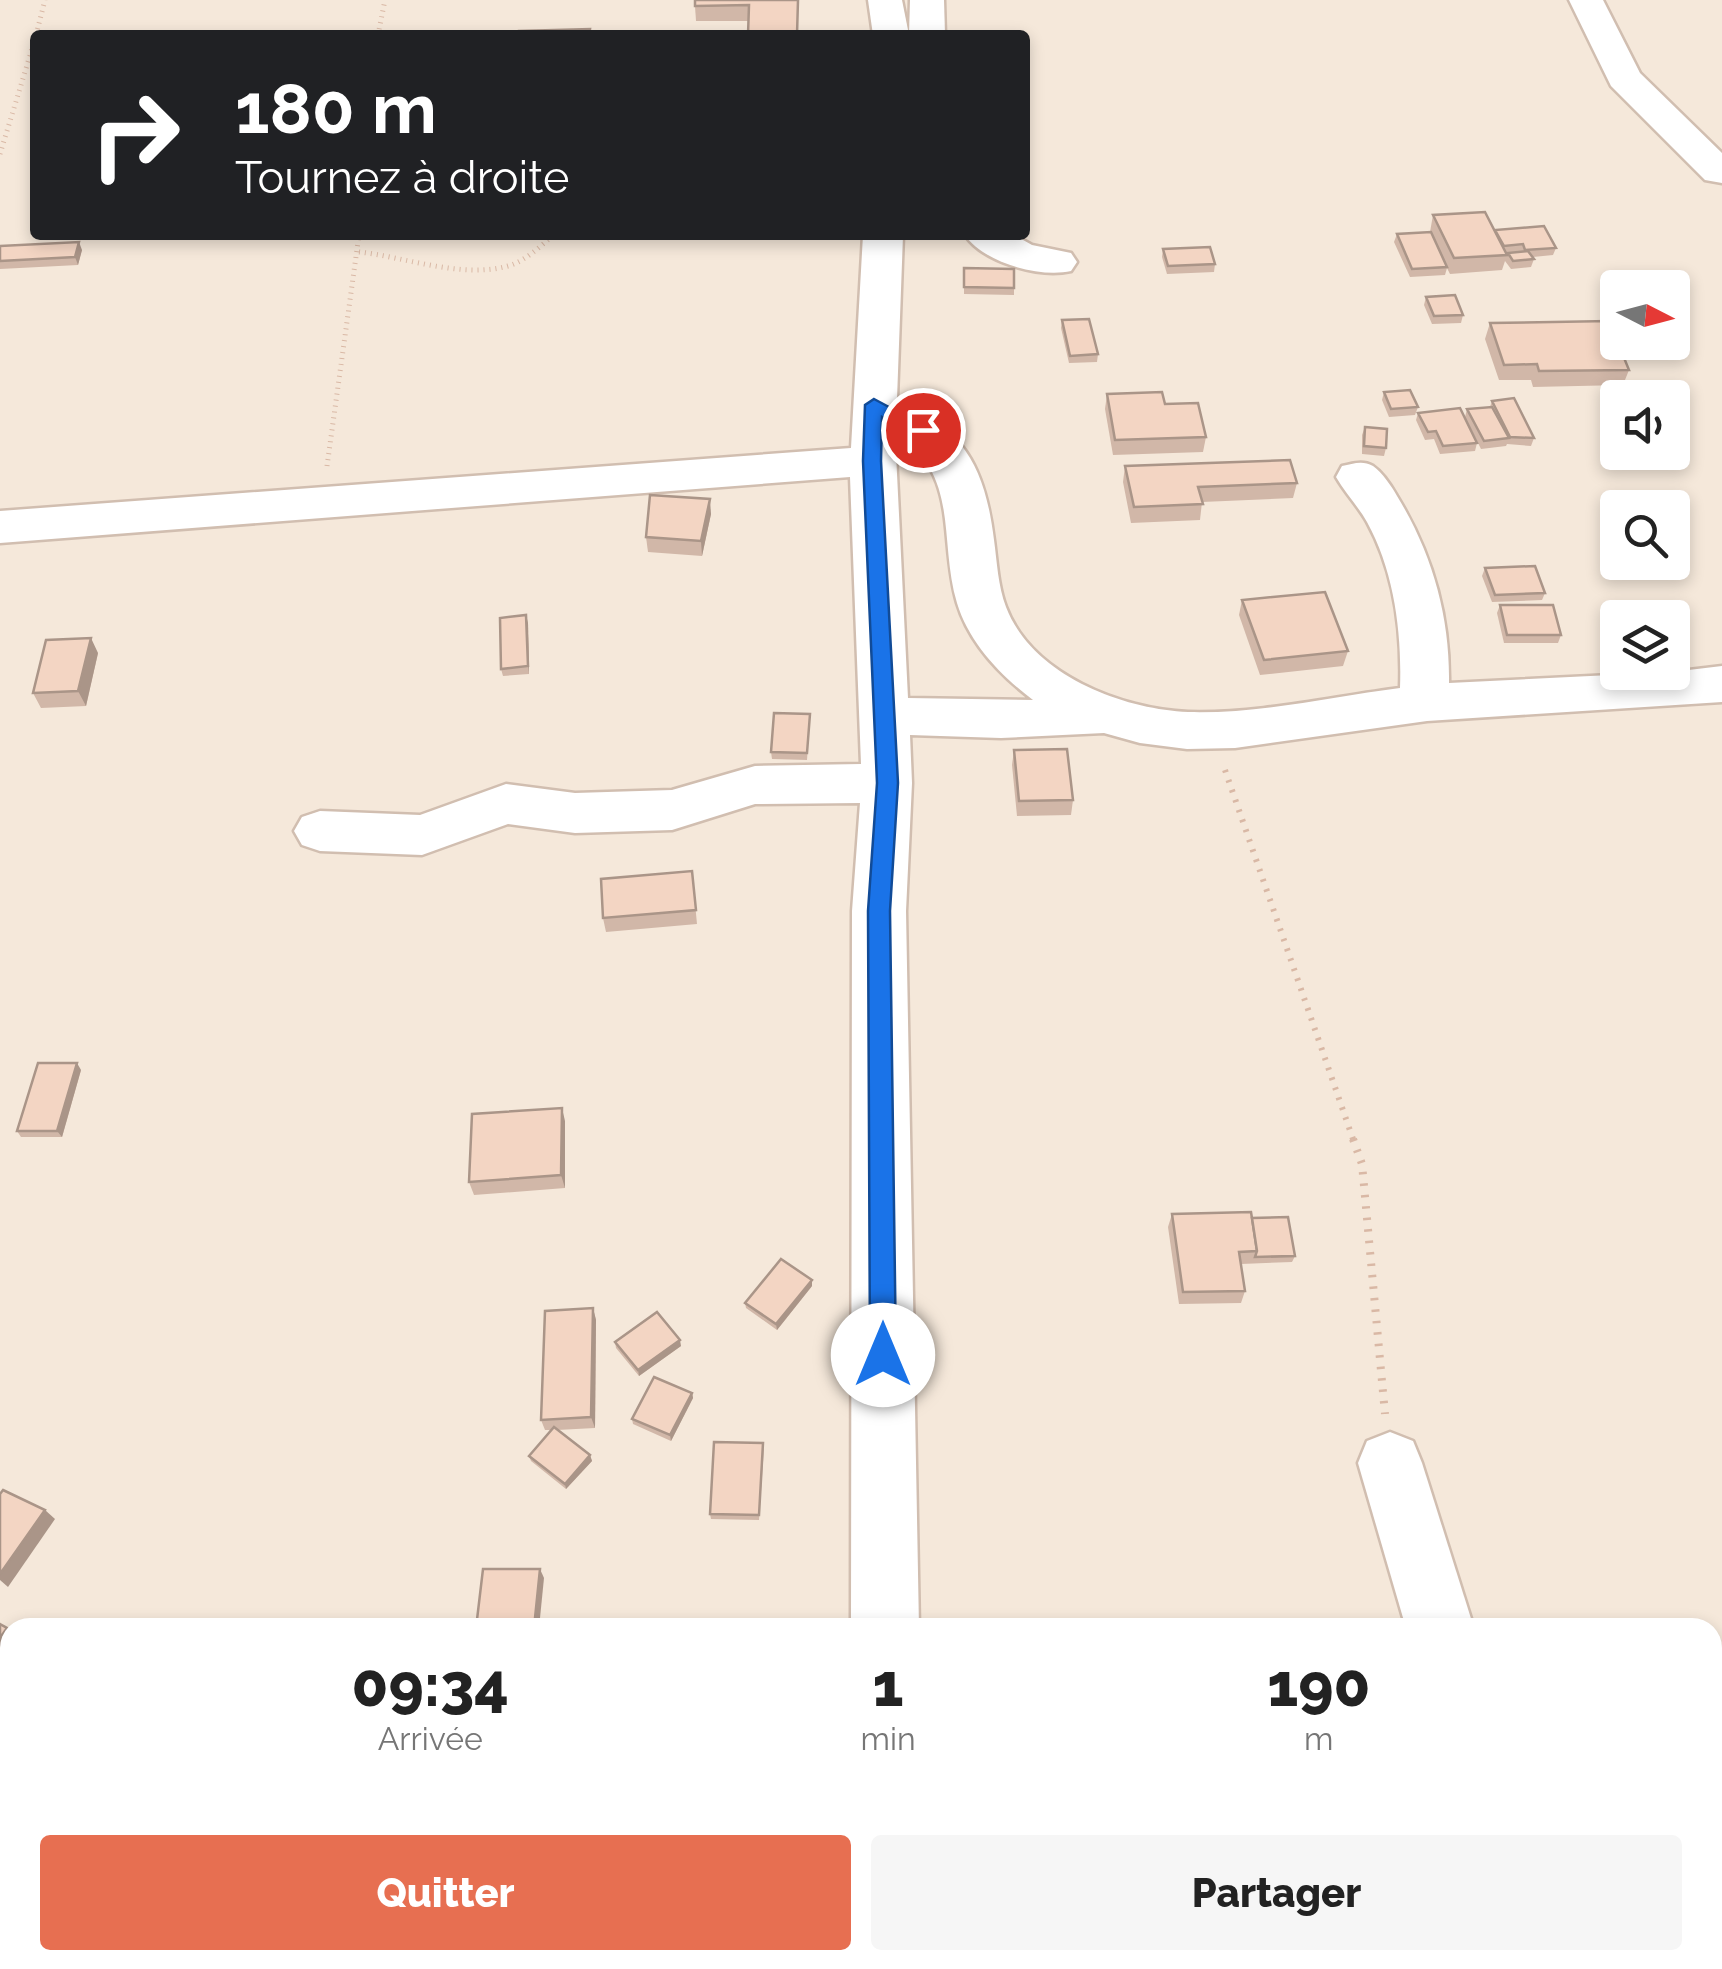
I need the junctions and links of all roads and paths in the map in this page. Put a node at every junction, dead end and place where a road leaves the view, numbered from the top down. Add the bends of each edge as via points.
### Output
1 (45, 0) edge
2 (385, 0) edge
3 (886, 0) edge
4 (927, 0) edge
5 (1586, 0) edge
6 (38, 30) edge
7 (379, 30) edge
8 (890, 30) edge
9 (927, 30) edge
10 (30, 56) edge
11 (0, 154) edge
12 (1719, 172) dead end
13 (359, 240) edge
14 (547, 240) edge
15 (883, 240) edge
16 (994, 240) edge
17 (358, 252) junction
18 (1057, 262) dead end
19 (874, 405) junction
20 (872, 461) junction
21 (1358, 476) dead end
22 (322, 505) junction
23 (0, 527) edge
24 (1722, 684) edge
25 (1424, 703) junction
26 (886, 716) junction
27 (1099, 716) junction
28 (1211, 732) junction
29 (887, 783) junction
30 (320, 831) dead end
31 (1390, 1463) joint
32 (885, 1618) edge
33 (1437, 1618) edge

1 - 6 path
2 - 7 path
3 - 8 street
4 - 9 street
5 - 12 street via 1624,78
10 - 11 path
13 - 17 path
14 - 17 path via 509,266 452,268
15 - 19 street
16 - 18 street
17 - 22 path
19 - 20 street
19 - 27 street via 923,430 953,464 966,491 978,596 1012,656
20 - 22 street
20 - 26 street
21 - 25 street via 1388,518 1412,584 1424,647
22 - 23 street
24 - 25 street
25 - 28 street
26 - 27 street
26 - 29 street
27 - 28 street
28 - 31 path via 1362,1164
29 - 30 street via 754,786 672,810 575,813 506,804 422,835
29 - 32 street via 879,911
31 - 33 street

